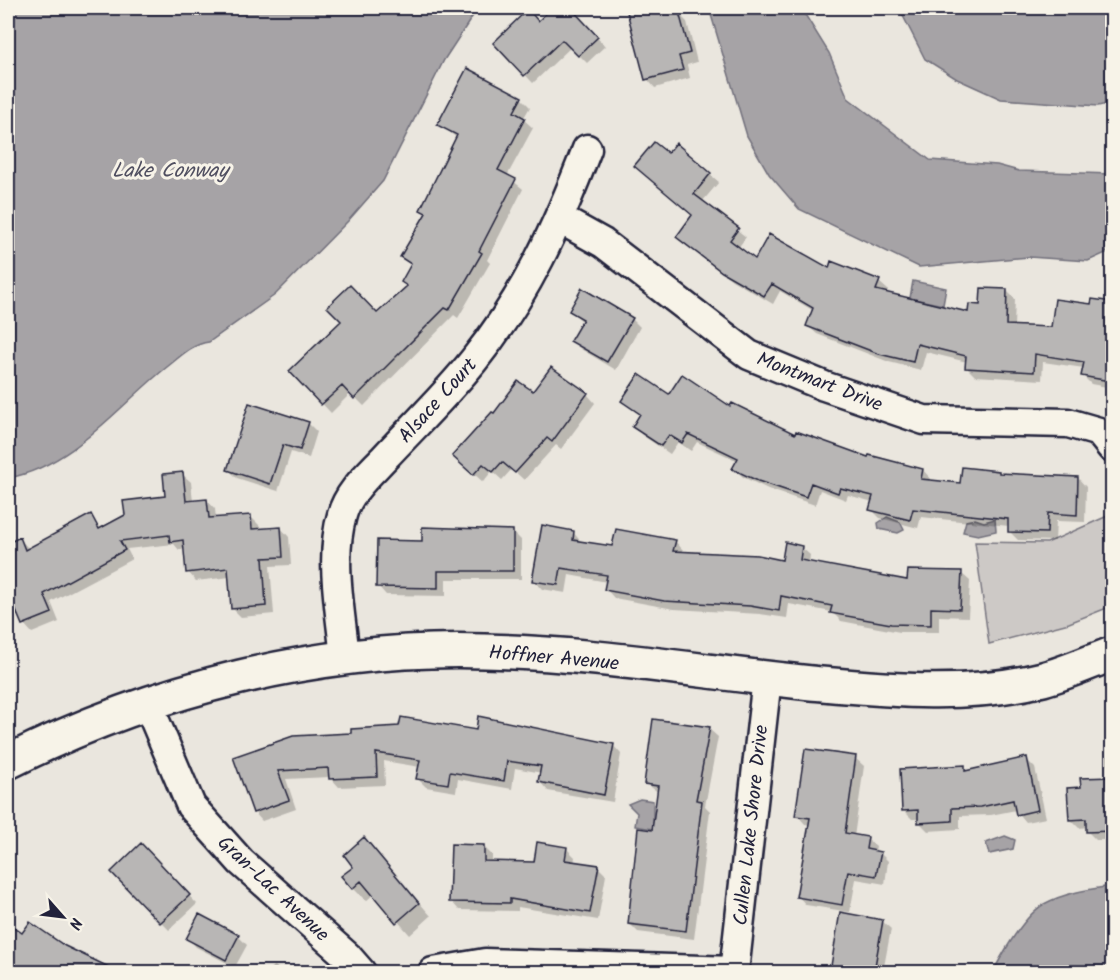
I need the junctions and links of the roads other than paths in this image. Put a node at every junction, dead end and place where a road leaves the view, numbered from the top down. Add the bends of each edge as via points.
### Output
1 (587, 148) dead end
2 (560, 219) junction
3 (1113, 448) edge
4 (1113, 654) edge
5 (345, 659) junction
6 (767, 678) junction
7 (147, 702) junction
8 (8, 762) edge
9 (361, 972) edge
10 (433, 972) edge
11 (734, 972) edge

1 - 2 street, Alsace Court
2 - 3 street, Montmart Drive via 603,243 749,355 924,420 1068,423 1099,432
2 - 5 street, Alsace Court via 537,267 473,362 358,486 343,512 336,548
4 - 6 main road, Hoffner Avenue via 1043,679 971,690 902,692
5 - 6 main road, Hoffner Avenue via 419,651 485,651
5 - 7 main road, Hoffner Avenue via 213,684
6 - 11 street, Cullen Lake Shore Drive
7 - 8 main road, Hoffner Avenue via 50,740
7 - 9 street, Gran-Lac Avenue via 191,806 241,862
10 - 11 street via 485,963

